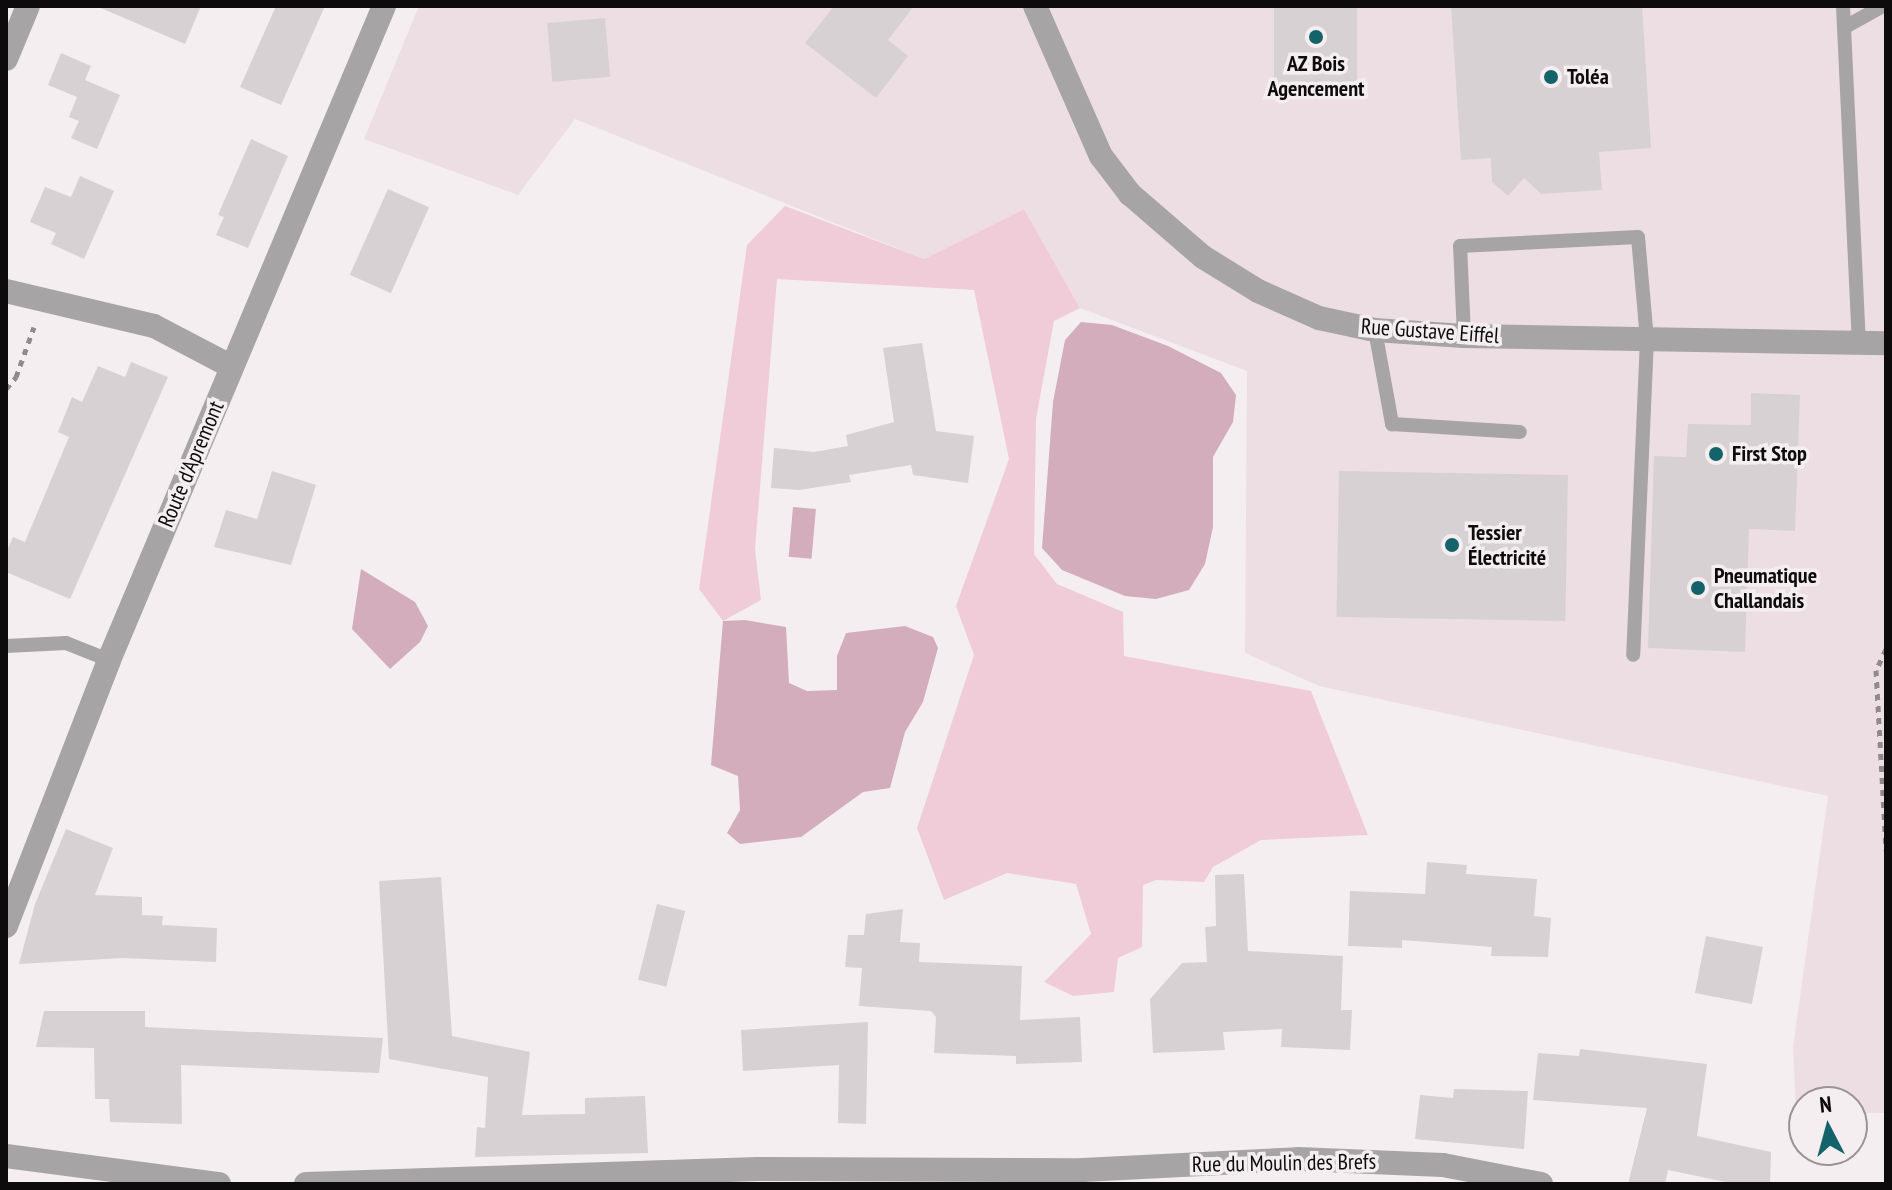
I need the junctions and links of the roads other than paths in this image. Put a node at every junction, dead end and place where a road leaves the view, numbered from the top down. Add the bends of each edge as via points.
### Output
1 (28, 6) edge
2 (384, 6) edge
3 (1035, 6) edge
4 (1843, 6) edge
5 (1883, 6) edge
6 (1845, 27) junction
7 (6, 59) edge
8 (6, 291) edge
9 (1375, 330) junction
10 (1464, 336) junction
11 (1647, 339) junction
12 (1859, 343) junction
13 (1886, 343) edge
14 (232, 367) junction
15 (1520, 432) dead end
16 (6, 646) edge
17 (1633, 655) dead end
18 (109, 660) junction
19 (6, 926) edge
20 (6, 1156) edge
21 (1158, 1175) edge
22 (757, 1176) edge
23 (938, 1176) edge
24 (533, 1182) edge
25 (209, 1184) edge
26 (306, 1184) edge
27 (1541, 1184) edge

1 - 7 street
2 - 14 street, Route d'Apremont
3 - 9 street, Rue Gustave Eiffel via 1101,156 1130,194 1203,257 1258,291 1319,318
4 - 6 lane
5 - 6 lane
6 - 12 lane
8 - 14 street via 154,326
9 - 10 street, Rue Gustave Eiffel
9 - 15 lane via 1392,424
10 - 11 street, Rue Gustave Eiffel
10 - 11 lane via 1460,246 1638,237
11 - 12 street, Rue Gustave Eiffel
11 - 17 lane
12 - 13 street, Rue Gustave Eiffel
14 - 18 street, Route d'Apremont
16 - 18 lane via 66,643
18 - 19 street, Route d'Apremont
20 - 25 street
21 - 23 street, Rue du Moulin des Brefs
21 - 27 street, Rue du Moulin des Brefs via 1228,1160 1368,1160 1443,1165
22 - 23 street, Rue du Moulin des Brefs
22 - 24 street, Rue du Moulin des Brefs
24 - 26 street, Rue du Moulin des Brefs

